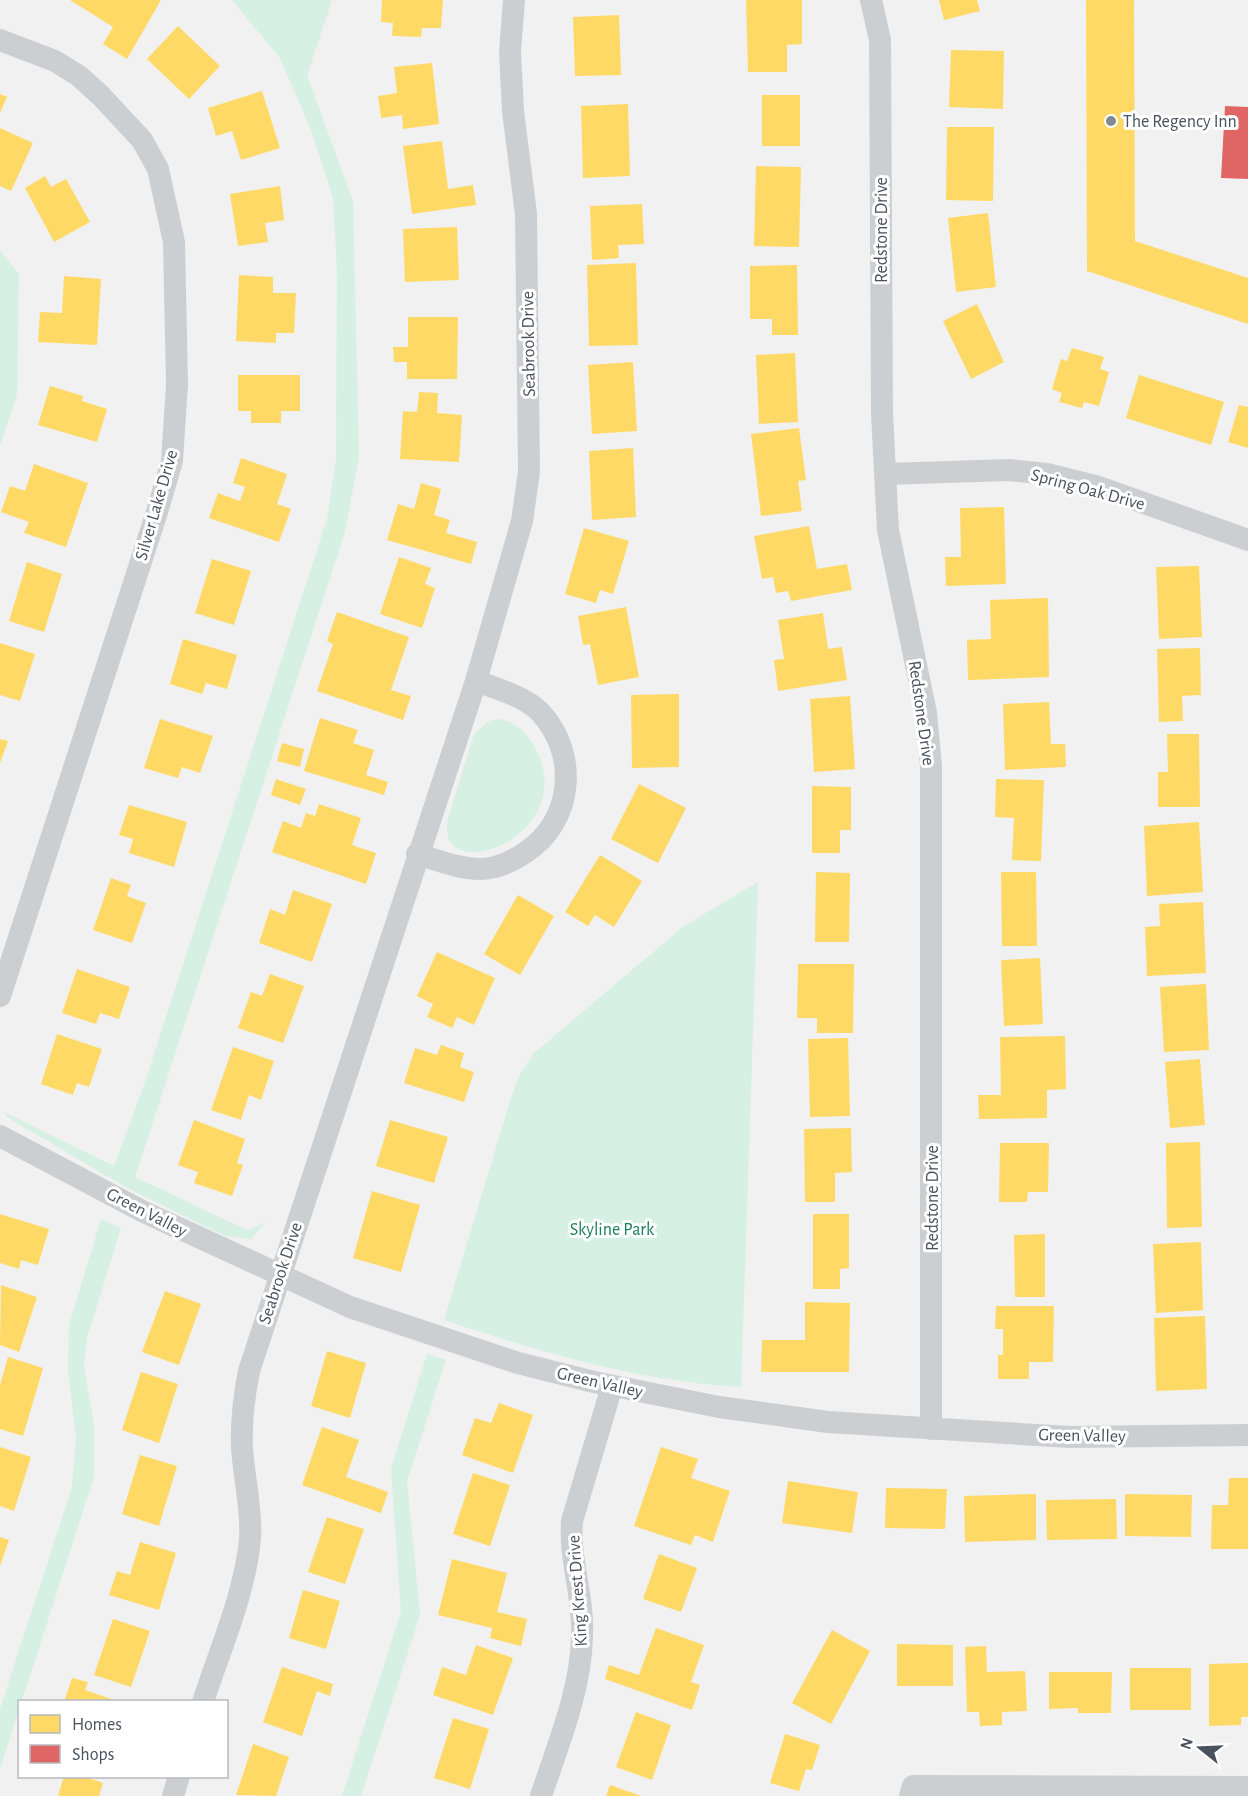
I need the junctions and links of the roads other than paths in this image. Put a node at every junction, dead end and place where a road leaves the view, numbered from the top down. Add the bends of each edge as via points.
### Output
1 (514, 0) edge
2 (871, 0) edge
3 (0, 40) edge
4 (886, 474) junction
5 (1248, 540) edge
6 (476, 681) junction
7 (417, 854) junction
8 (0, 996) edge
9 (0, 1136) edge
10 (280, 1274) junction
11 (612, 1386) junction
12 (931, 1429) junction
13 (1248, 1435) edge
14 (203, 1700) edge
15 (178, 1778) edge
16 (1248, 1787) edge
17 (911, 1791) edge
18 (173, 1796) edge
19 (541, 1796) edge

1 - 6 street, Seabrook Drive via 510,52 526,214 529,472 520,530
2 - 4 street, Redstone Drive via 880,40 882,414
3 - 8 street, Silver Lake Drive via 56,61 78,76 142,140 158,169 174,242 177,384 172,461 166,482
4 - 5 street, Spring Oak Drive via 1010,470 1047,474 1099,487
4 - 12 street, Redstone Drive via 888,530 926,713 931,766
6 - 7 street, Seabrook Drive
6 - 7 street via 527,702 553,729 565,756 562,807 541,842 504,864 480,869 459,867
7 - 10 street, Seabrook Drive
9 - 10 street, Green Valley via 144,1212
10 - 11 street, Green Valley via 360,1311 518,1363
10 - 14 street, Seabrook Drive via 249,1371 243,1405 242,1449 251,1511 247,1558
11 - 12 street, Green Valley via 719,1407 828,1422
11 - 19 street, King Krest Drive via 573,1521 571,1541 583,1632 582,1653 574,1695
12 - 13 street, Green Valley via 1070,1437
15 - 18 street
16 - 17 street

